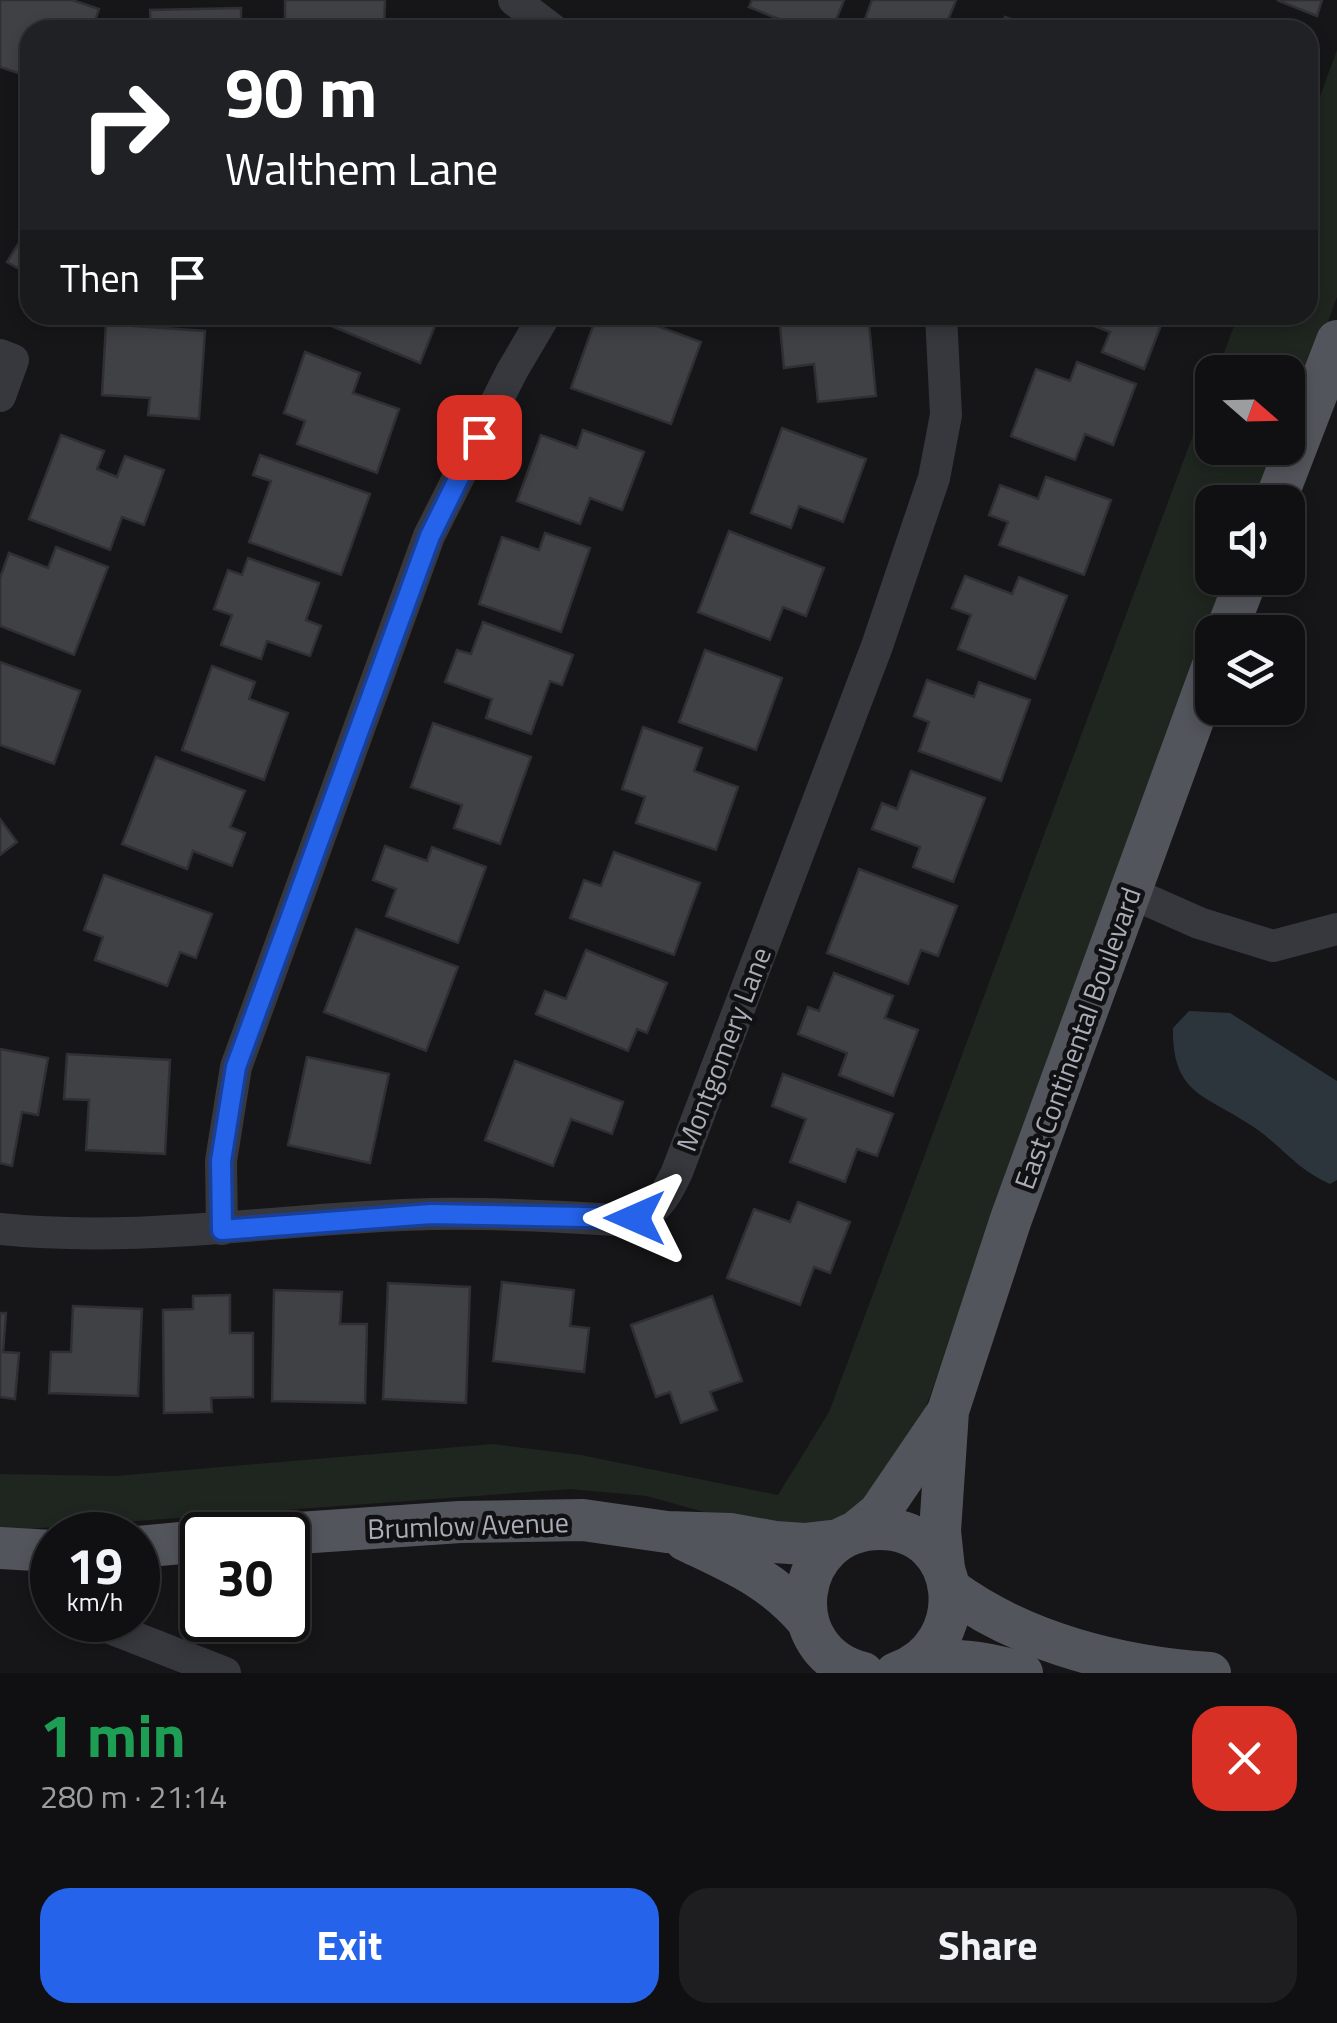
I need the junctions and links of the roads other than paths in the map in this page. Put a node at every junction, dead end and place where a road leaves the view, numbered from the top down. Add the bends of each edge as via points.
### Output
1 (514, 0) edge
2 (540, 20) edge
3 (538, 325) edge
4 (942, 325) edge
5 (1337, 340) edge
6 (0, 355) edge
7 (0, 396) edge
8 (1282, 485) edge
9 (1195, 714) edge
10 (1129, 892) junction
11 (1337, 929) edge
12 (0, 1230) edge
13 (222, 1230) junction
14 (948, 1411) junction
15 (310, 1532) edge
16 (666, 1532) junction
17 (848, 1536) junction
18 (0, 1548) edge
19 (30, 1550) edge
20 (947, 1579) junction
21 (146, 1642) edge
22 (814, 1645) edge
23 (906, 1669) edge
24 (226, 1673) edge
25 (863, 1673) edge
26 (1022, 1673) edge
27 (1210, 1673) edge

1 - 2 street
3 - 13 street via 430,536 236,1067 221,1161
4 - 13 street, Montgomery Lane via 946,414 934,478 677,1172 654,1210 615,1220 431,1214
5 - 8 main road
6 - 7 street via 13,360
9 - 10 main road, East Continental Boulevard
10 - 11 street via 1273,946
10 - 14 main road, East Continental Boulevard
12 - 13 street, Montgomery Lane
14 - 17 main road, East Continental Boulevard via 879,1513
14 - 20 main road, East Continental Boulevard via 940,1531
15 - 16 main road, Brumlow Avenue via 583,1520
16 - 17 main road, Brumlow Avenue via 804,1544
16 - 22 main road, Brumlow Avenue via 764,1579 786,1596
17 - 20 main road, Brumlow Avenue via 883,1528 907,1534 928,1549
17 - 22 main road, East Continental Boulevard via 822,1555 810,1575 805,1597
18 - 19 main road
20 - 23 main road, East Continental Boulevard via 951,1611 945,1632
20 - 27 main road, Brumlow Avenue via 1006,1625 1145,1666
21 - 24 street
22 - 25 main road, Brumlow Avenue
23 - 26 main road via 945,1659 979,1660

